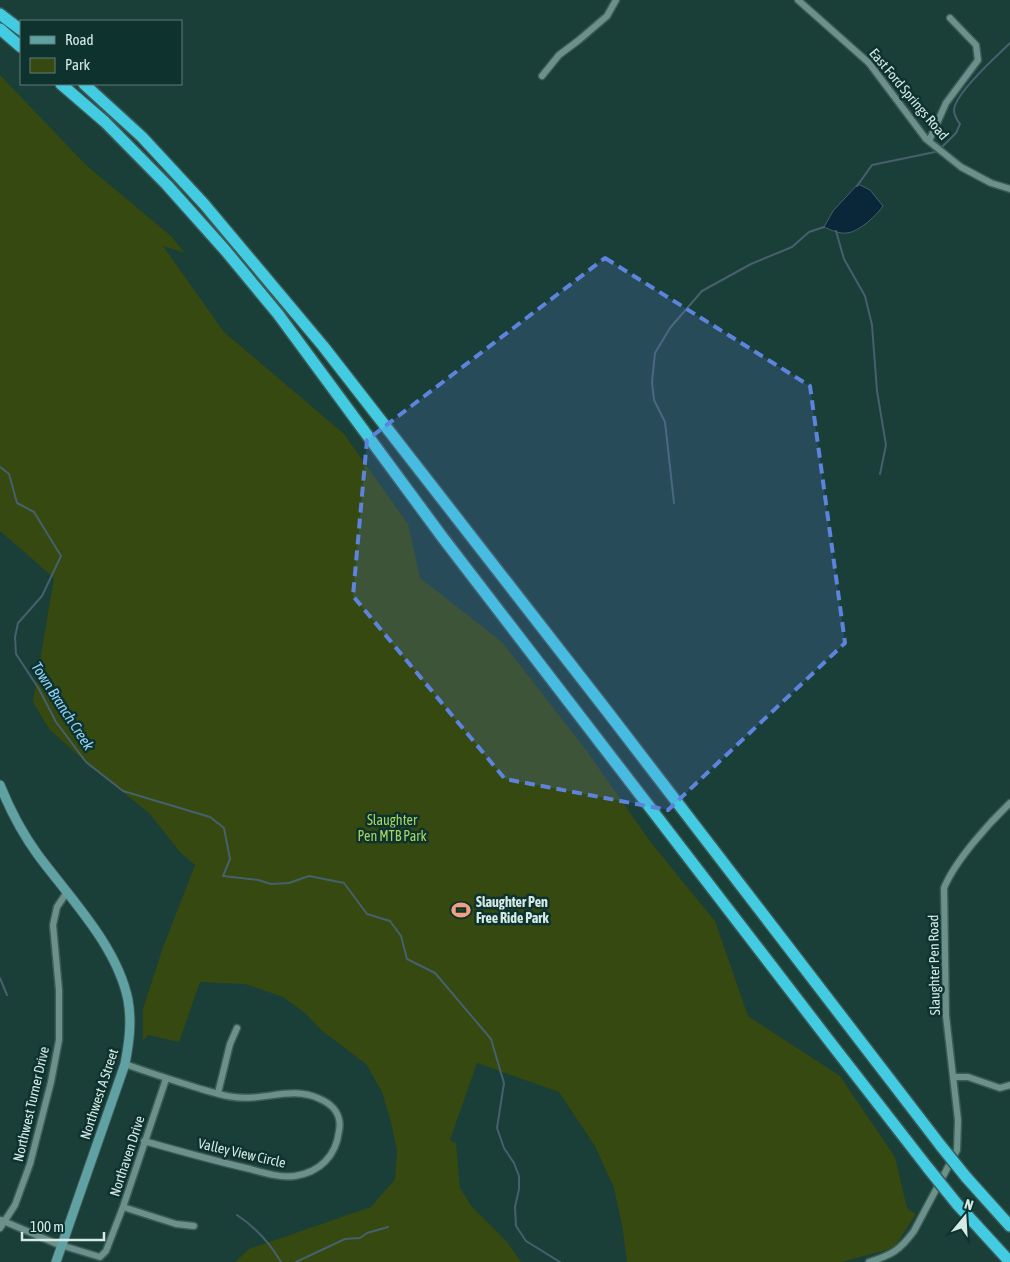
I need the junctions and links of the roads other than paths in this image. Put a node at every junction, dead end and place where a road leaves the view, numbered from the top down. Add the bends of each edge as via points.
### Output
1 (616, 0) edge
2 (798, 0) edge
3 (0, 14) edge
4 (950, 18) dead end
5 (0, 29) edge
6 (20, 29) edge
7 (0, 38) edge
8 (20, 46) edge
9 (20, 50) edge
10 (542, 76) dead end
11 (62, 85) edge
12 (85, 85) edge
13 (929, 141) junction
14 (1010, 189) edge
15 (0, 785) edge
16 (1010, 803) edge
17 (67, 892) junction
18 (237, 1028) dead end
19 (125, 1064) junction
20 (954, 1077) junction
21 (166, 1078) junction
22 (1010, 1085) edge
23 (218, 1093) junction
24 (144, 1142) junction
25 (123, 1207) junction
26 (1, 1223) edge
27 (194, 1226) dead end
28 (1010, 1226) edge
29 (62, 1246) junction
30 (56, 1262) edge
31 (869, 1262) edge
32 (1010, 1262) edge

1 - 10 street via 607,16 559,55
2 - 13 street, East Ford Springs Road via 869,63
3 - 6 highway
4 - 13 street via 976,45 978,60 946,103
5 - 8 highway
7 - 9 highway
11 - 32 highway, bridge via 111,128 167,185 278,314 437,530 826,1038 957,1204
12 - 28 highway, bridge via 142,137 198,197 323,346 941,1146
13 - 14 street, East Ford Springs Road via 968,171
15 - 17 street, Northwest A Street via 21,830
16 - 20 street, Slaughter Pen Road via 959,862 944,888 946,1016
17 - 19 street, Northwest A Street via 106,948 128,1000 130,1037
17 - 26 street, Northwest Turner Drive via 57,907 53,925 59,990 59,1040 51,1082 30,1164 15,1205
18 - 23 street
19 - 21 street, Valley View Circle
19 - 29 street, Northwest A Street
20 - 22 street via 968,1077 1000,1088
20 - 31 street, Slaughter Pen Road via 957,1150 907,1240 894,1253
21 - 23 street, Valley View Circle
21 - 24 street, Northaven Drive
23 - 24 street, Valley View Circle via 249,1098 286,1092 321,1099 333,1108 341,1121 333,1153 327,1162 309,1173 293,1177
24 - 25 street, Northaven Drive
25 - 27 street via 176,1224
25 - 29 street, Northaven Drive via 106,1251 100,1257
26 - 29 street
29 - 30 street, Northwest A Street

